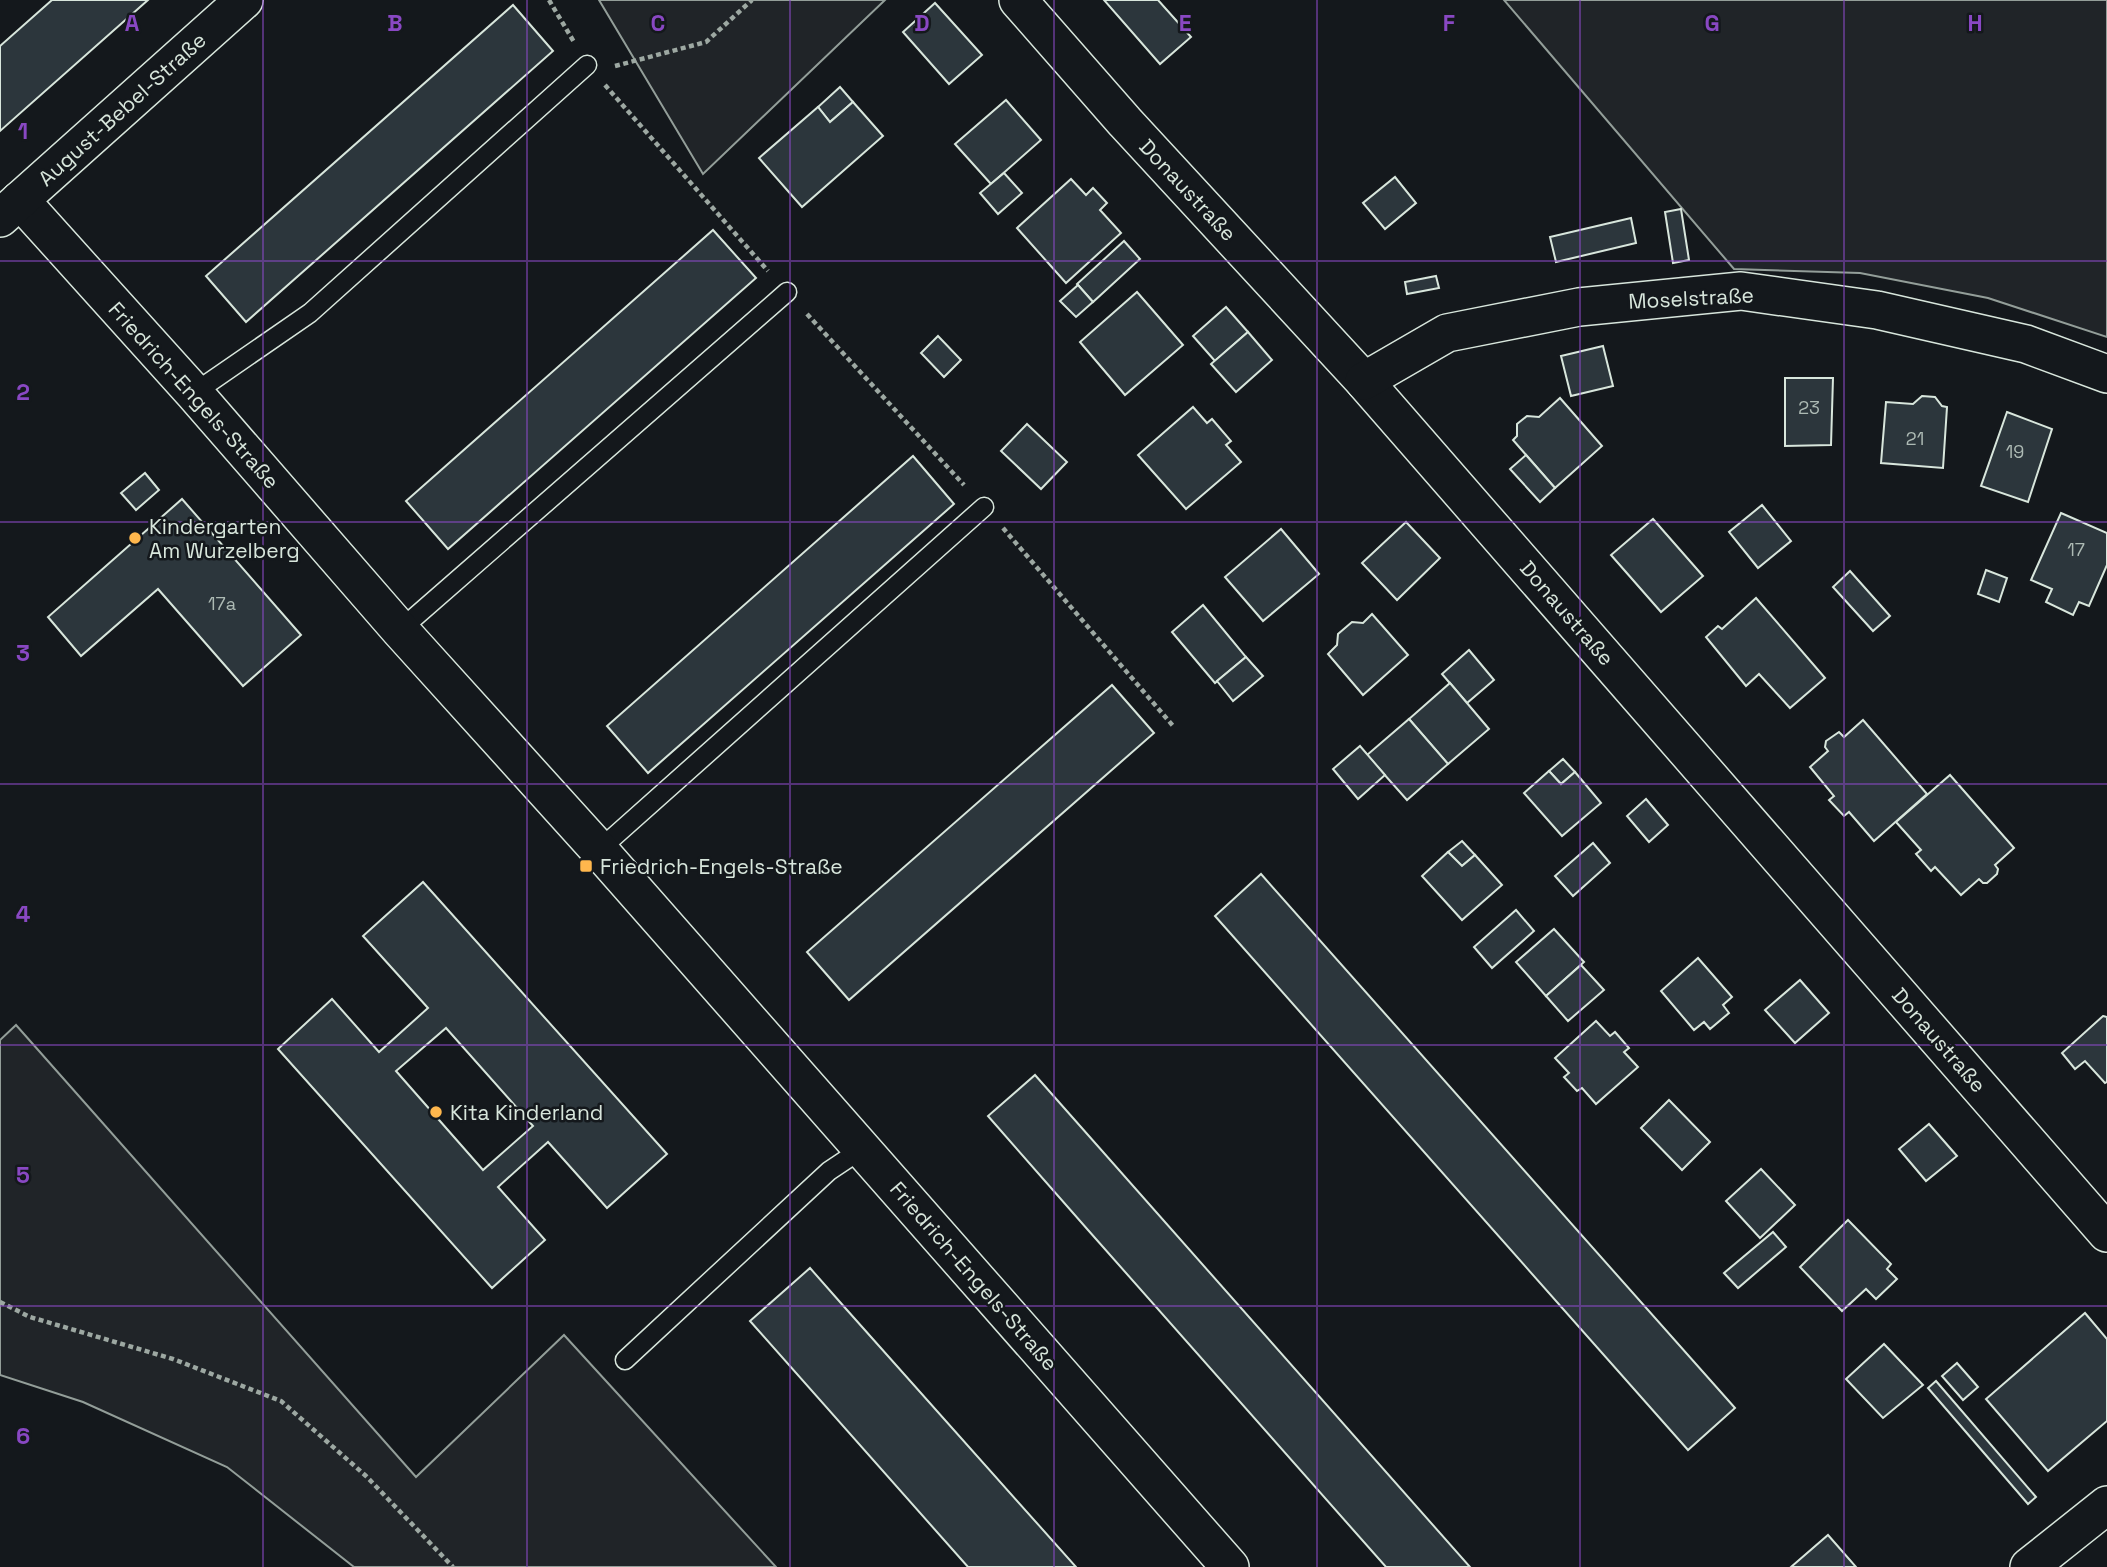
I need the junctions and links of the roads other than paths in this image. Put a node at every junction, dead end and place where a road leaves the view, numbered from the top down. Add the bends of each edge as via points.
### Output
1 (244, 0) edge
2 (1018, 0) edge
3 (587, 65) road end
4 (10, 209) edge
5 (787, 292) road end
6 (2107, 374) edge
7 (1364, 381) junction
8 (194, 393) junction
9 (984, 506) road end
10 (400, 630) junction
11 (599, 850) junction
12 (862, 1149) junction
13 (2107, 1233) edge
14 (625, 1360) dead end
15 (2107, 1505) edge
16 (1230, 1567) edge
17 (2029, 1567) edge

1 - 4 street, August-Bebel-Straße
2 - 7 street, Donaustraße
3 - 8 lane via 310,313
4 - 8 street, Friedrich-Engels-Straße
5 - 10 lane
6 - 7 street, Moselstraße via 2026,344 1905,316 1741,291 1579,307 1447,333
7 - 13 street, Donaustraße
8 - 10 street, Friedrich-Engels-Straße
9 - 11 lane
10 - 11 street, Friedrich-Engels-Straße
11 - 12 street, Friedrich-Engels-Straße
12 - 14 lane via 830,1171
12 - 16 street, Friedrich-Engels-Straße
15 - 17 street

